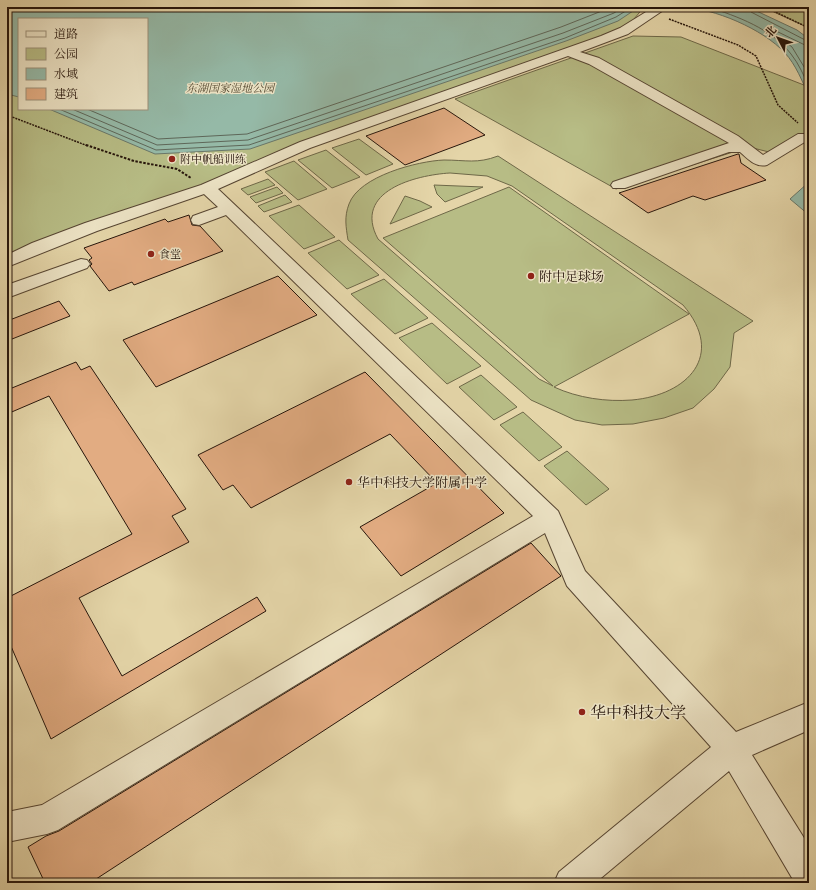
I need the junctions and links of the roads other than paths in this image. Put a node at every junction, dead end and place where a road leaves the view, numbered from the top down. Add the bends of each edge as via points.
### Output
1 (659, 10) edge
2 (568, 52) junction
3 (801, 130) road end
4 (743, 147) junction
5 (619, 184) dead end
6 (207, 188) junction
7 (228, 210) junction
8 (199, 220) dead end
9 (7, 262) edge
10 (81, 264) dead end
11 (7, 292) edge
12 (550, 518) junction
13 (809, 716) edge
14 (732, 749) junction
15 (7, 827) edge
16 (809, 876) edge
17 (570, 883) edge

1 - 2 street via 624,31
2 - 4 street via 594,61
2 - 6 street via 305,145
3 - 4 street via 762,162
4 - 5 street via 727,148
6 - 7 street
6 - 9 street via 65,237
7 - 8 street
7 - 12 street
10 - 11 street
12 - 14 street via 576,578
12 - 15 street via 47,819
13 - 14 street
14 - 16 street
14 - 17 street

